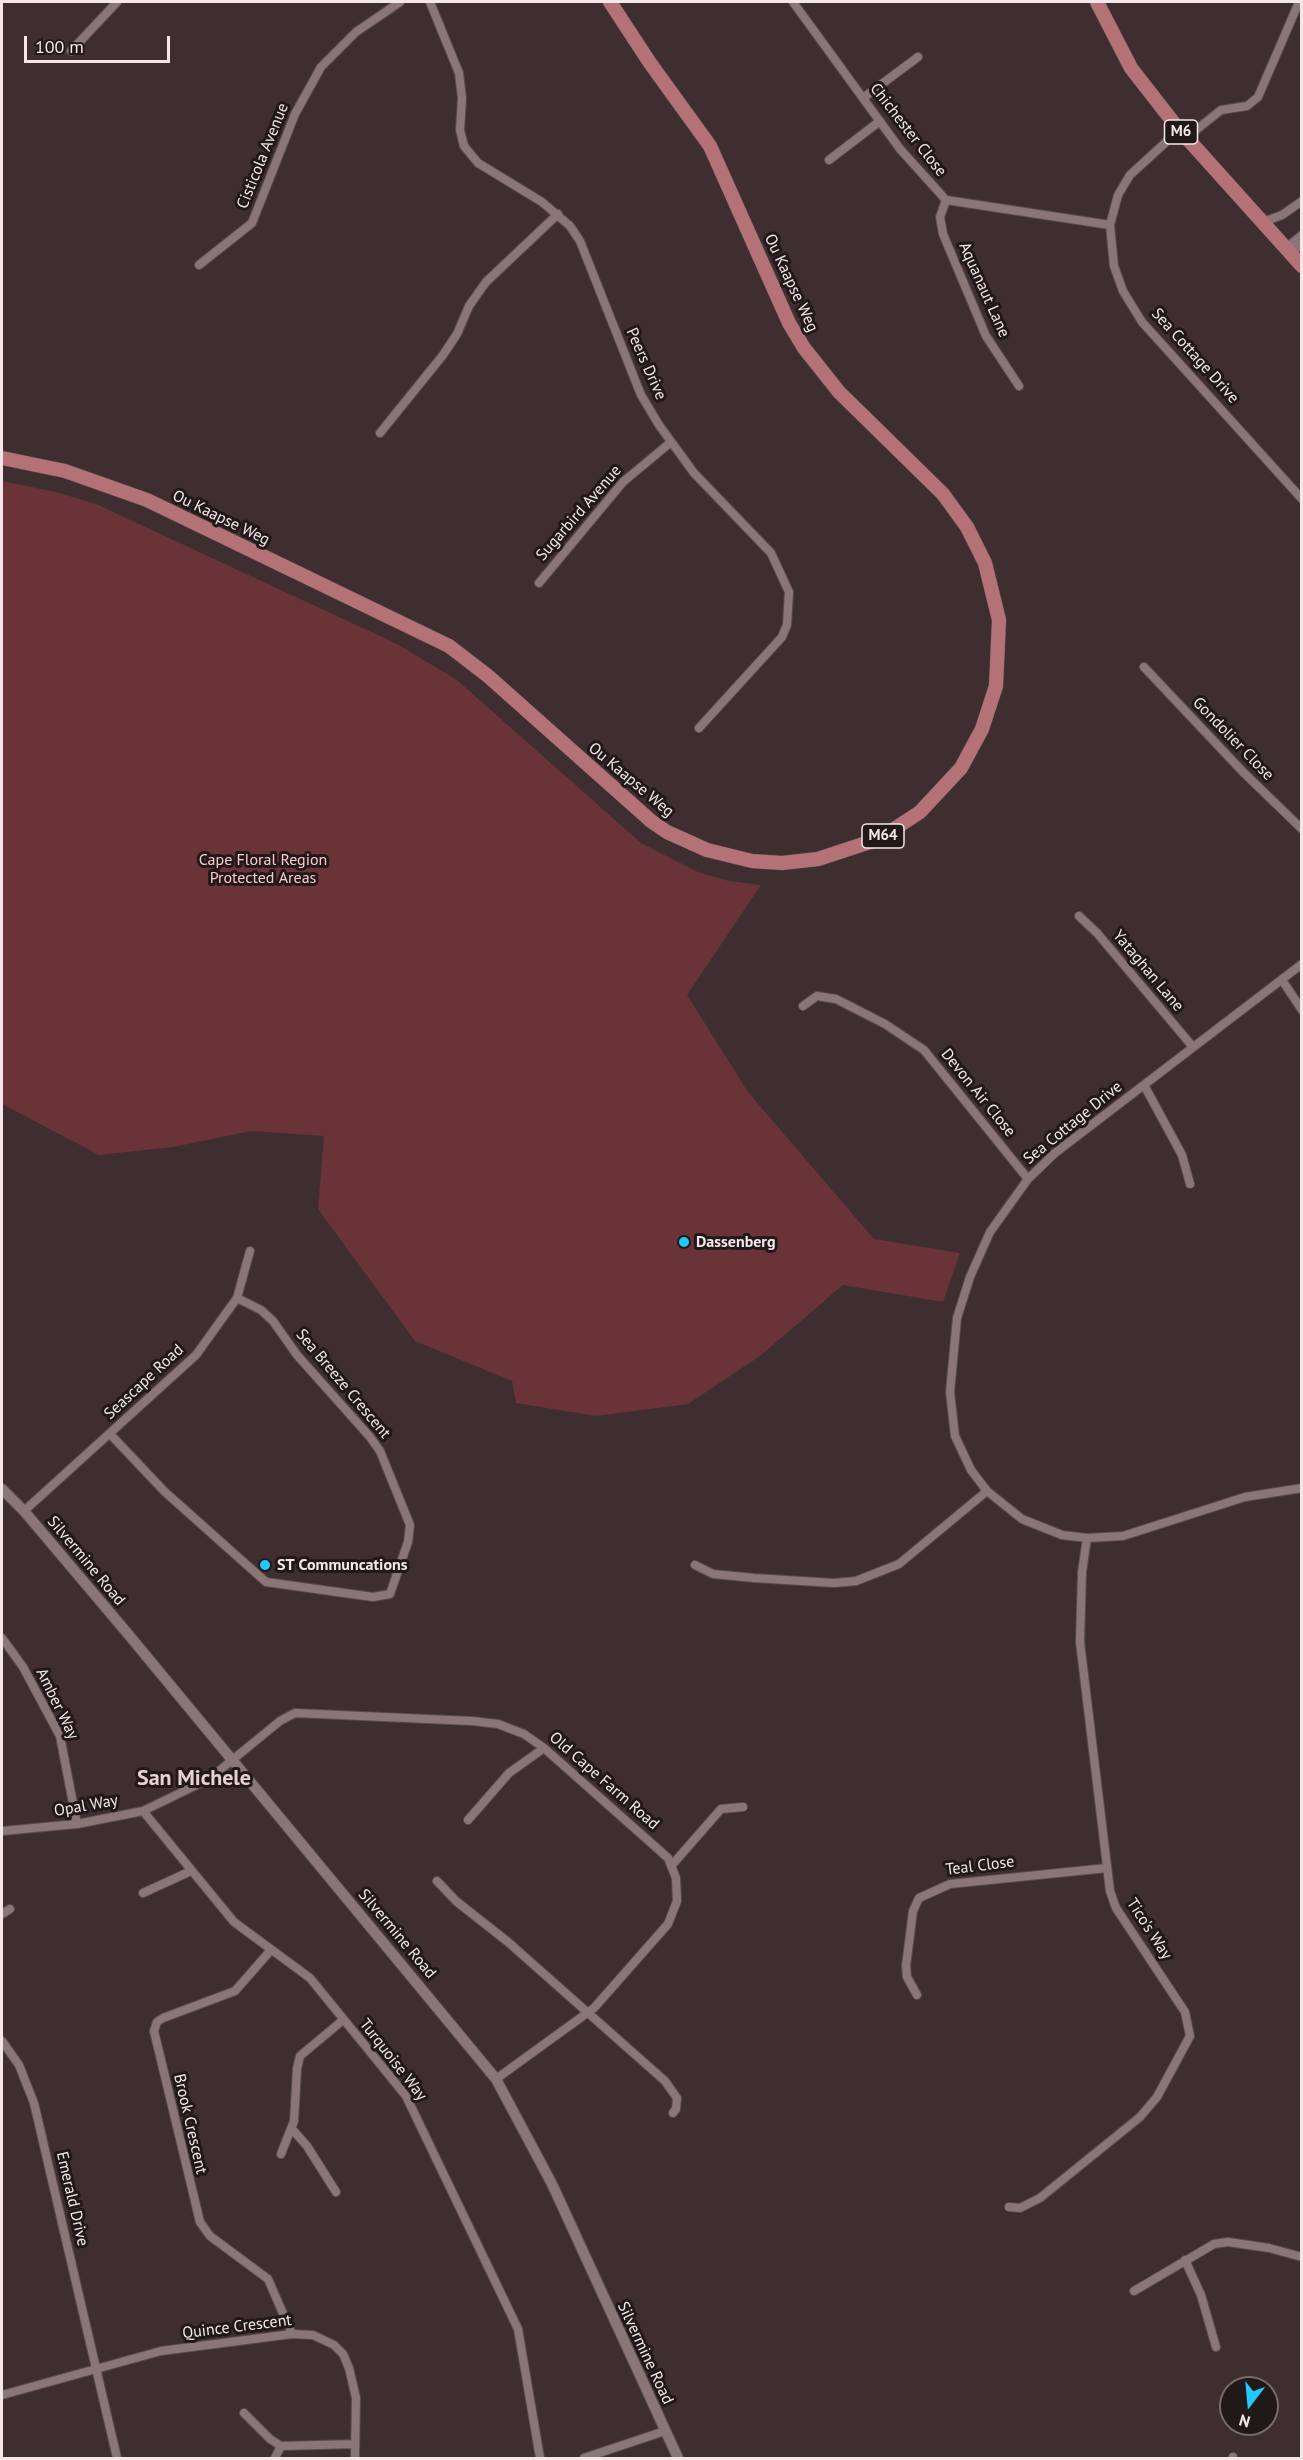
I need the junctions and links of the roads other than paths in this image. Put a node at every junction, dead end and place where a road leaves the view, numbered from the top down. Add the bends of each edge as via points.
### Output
1 (117, 2) edge
2 (400, 2) edge
3 (430, 2) edge
4 (610, 2) edge
5 (793, 2) edge
6 (1097, 2) edge
7 (1299, 2) edge
8 (71, 51) dead end
9 (918, 57) dead end
10 (863, 98) junction
11 (880, 121) junction
12 (1181, 133) junction
13 (829, 160) dead end
14 (946, 200) junction
15 (1302, 201) edge
16 (558, 214) junction
17 (1263, 222) junction
18 (1110, 225) junction
19 (1302, 235) edge
20 (1293, 249) edge
21 (198, 266) dead end
22 (1302, 266) edge
23 (1019, 386) dead end
24 (380, 433) dead end
25 (671, 442) junction
26 (2, 458) edge
27 (1302, 499) edge
28 (539, 583) dead end
29 (1144, 667) dead end
30 (699, 729) dead end
31 (1302, 829) edge
32 (1079, 916) dead end
33 (1302, 964) edge
34 (1282, 980) junction
35 (803, 1006) dead end
36 (1302, 1010) edge
37 (1192, 1047) junction
38 (1144, 1085) junction
39 (1028, 1179) junction
40 (1190, 1184) dead end
41 (250, 1251) dead end
42 (237, 1298) junction
43 (110, 1434) junction
44 (1302, 1488) edge
45 (2, 1489) edge
46 (987, 1491) junction
47 (24, 1511) junction
48 (1087, 1538) junction
49 (695, 1565) dead end
50 (3, 1643) edge
51 (544, 1748) junction
52 (234, 1761) junction
53 (743, 1807) dead end
54 (143, 1811) junction
55 (468, 1820) dead end
56 (77, 1824) junction
57 (2, 1831) edge
58 (672, 1865) junction
59 (1107, 1868) junction
60 (191, 1871) junction
61 (437, 1881) dead end
62 (143, 1893) dead end
63 (10, 1908) dead end
64 (2, 1914) edge
65 (272, 1950) junction
66 (915, 1992) dead end
67 (587, 2014) junction
68 (343, 2020) junction
69 (2, 2041) edge
70 (496, 2079) junction
71 (673, 2113) dead end
72 (292, 2129) junction
73 (280, 2154) dead end
74 (336, 2192) dead end
75 (1009, 2207) dead end
76 (1302, 2257) edge
77 (1185, 2260) junction
78 (1134, 2291) dead end
79 (292, 2334) junction
80 (1216, 2347) dead end
81 (97, 2370) junction
82 (2, 2396) edge
83 (244, 2413) dead end
84 (665, 2431) junction
85 (355, 2445) junction
86 (281, 2446) junction
87 (594, 2457) edge
88 (117, 2458) edge
89 (275, 2458) edge
90 (355, 2458) edge
91 (540, 2458) edge
92 (584, 2458) edge
93 (678, 2458) edge

1 - 8 street
2 - 21 street, Cisticola Avenue via 356,32 321,67 295,114 252,224
3 - 16 street, Peers Drive via 459,73 464,146 478,164
4 - 26 main road, Ou Kaapse Weg / M64 via 710,146 789,323 804,348 839,393 943,494 968,527 985,563 999,620 996,686 982,729 961,768 920,812 879,839 818,860 752,861 707,850 651,821 449,646 147,500 65,471
5 - 10 street, Chichester Close
6 - 12 main road, M6 via 1131,69
7 - 12 street, Sea Cottage Drive via 1258,97 1247,106 1221,110
9 - 10 street
10 - 11 street, Chichester Close
11 - 13 street
11 - 14 street, Chichester Close
12 - 17 main road, M6
12 - 18 street, Sea Cottage Drive via 1130,175 1118,195
14 - 18 street, Chichester Close
14 - 23 street, Aquanaut Lane via 940,217 943,234 982,328
15 - 17 street
16 - 24 street via 486,282 443,355
16 - 25 street, Peers Drive via 580,241 641,395
17 - 20 main road, M6
18 - 27 street, Sea Cottage Drive via 1114,266 1123,291 1142,322
19 - 20 street
20 - 22 main road, M6
25 - 28 street, Sugarbird Avenue via 623,482
25 - 30 street, Peers Drive via 718,501 771,553 789,592 787,625 782,637
29 - 31 street, Gondolier Close
32 - 37 street, Yataghan Lane
33 - 34 street, Sea Cottage Drive
34 - 36 street
34 - 37 street, Sea Cottage Drive
35 - 39 street, Devon Air Close via 817,996 836,999 924,1050
37 - 38 street, Sea Cottage Drive
38 - 39 street, Sea Cottage Drive via 1055,1153
38 - 40 street via 1182,1155
39 - 46 street, Sea Cottage Drive via 979,1254 955,1331 952,1418 964,1457
41 - 42 street, Seascape Road
42 - 43 street, Seascape Road via 196,1355
42 - 43 street, Sea Breeze Crescent via 273,1321 297,1355 380,1451 410,1525 390,1594 373,1597 266,1582 165,1492
43 - 47 street, Seascape Road
44 - 48 street, Sea Cottage Drive via 1245,1497 1123,1536
45 - 47 street, Silvermine Road
46 - 48 street, Sea Cottage Drive via 1005,1508 1043,1530
46 - 49 street via 899,1564 856,1581 834,1583 713,1574
47 - 52 street, Silvermine Road
48 - 59 street, Tico's Way via 1080,1642
50 - 56 street, Amber Way via 22,1667 60,1737
51 - 52 street, Old Cape Farm Road via 525,1734 498,1724 306,1712 288,1716
51 - 55 street via 509,1773
51 - 58 street, Old Cape Farm Road
52 - 54 street, Opal Way via 188,1792
52 - 70 street, Silvermine Road
53 - 58 street via 721,1809
54 - 56 street, Opal Way
54 - 60 street, Turquoise Way
56 - 57 street, Opal Way
58 - 67 street via 677,1901 668,1924
59 - 66 street, Teal Close via 950,1884 919,1898 913,1911 906,1966
59 - 75 street, Tico's Way via 1116,1908 1185,2012 1190,2029 1188,2043 1140,2117 1040,2198 1020,2208
60 - 62 street
60 - 65 street, Turquoise Way via 234,1922
61 - 67 street
63 - 64 street
65 - 68 street, Turquoise Way via 310,1978
65 - 79 street, Brook Crescent via 235,1991 163,2018 154,2031 200,2222 210,2236 268,2279
67 - 70 street
67 - 71 street via 672,2089 677,2104
68 - 72 street via 300,2056
68 - 91 street, Turquoise Way via 406,2096 512,2313 522,2341
69 - 81 street, Emerald Drive via 19,2065 34,2103
70 - 84 street, Silvermine Road via 552,2184
72 - 73 street
72 - 74 street
76 - 77 street via 1228,2242 1214,2244
77 - 78 street
77 - 80 street via 1201,2295
79 - 81 street, Quince Crescent via 161,2351
79 - 85 street, Quince Crescent via 324,2338 343,2354 356,2398
81 - 82 street, Quince Crescent
81 - 88 street, Emerald Drive
83 - 86 street
84 - 87 street
84 - 93 street, Silvermine Road
85 - 86 street
85 - 90 street, Quince Crescent
86 - 89 street
87 - 92 street

